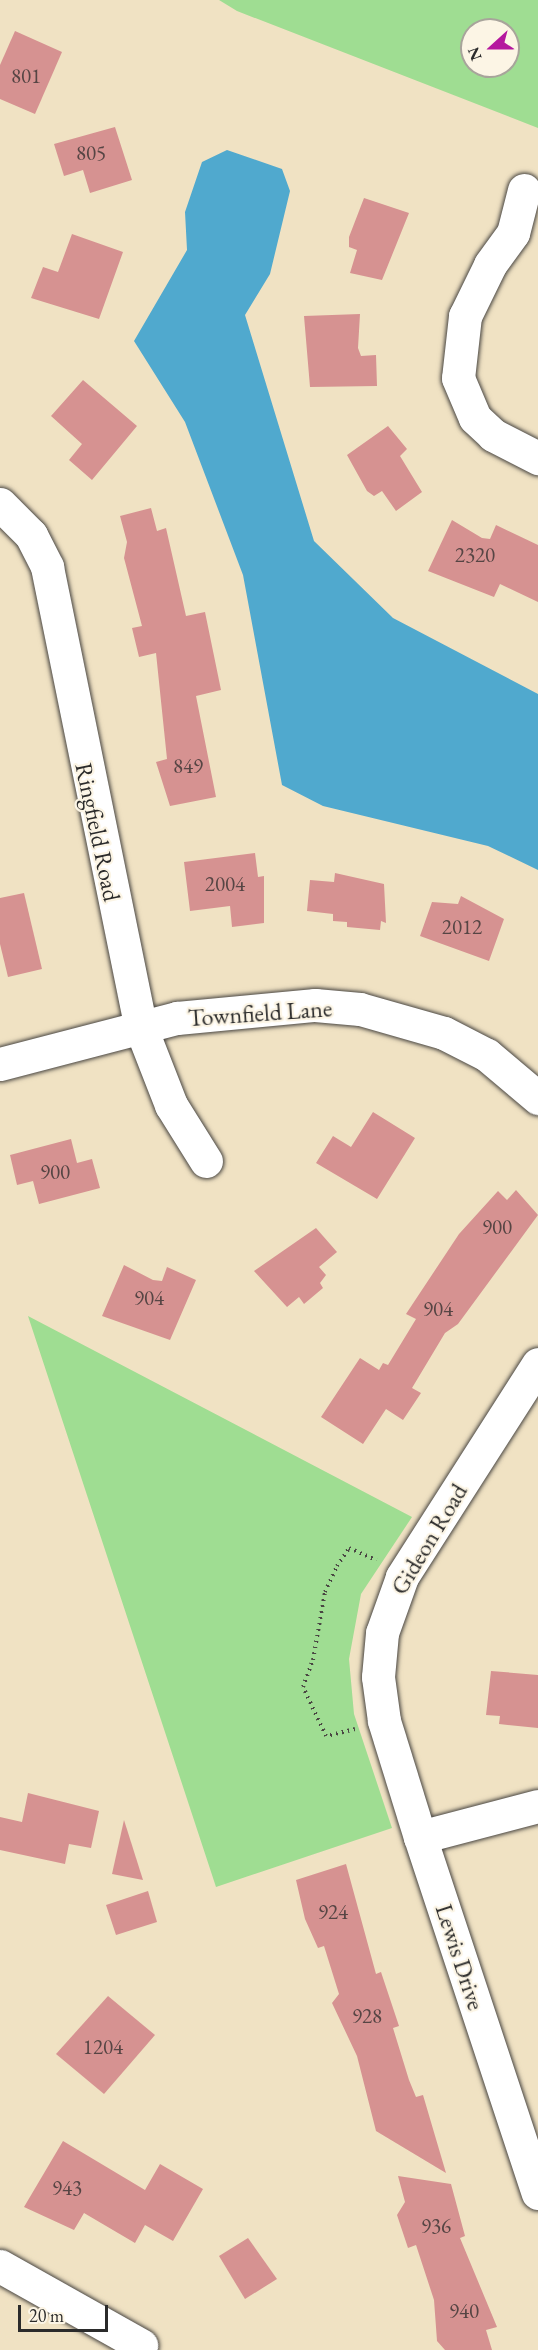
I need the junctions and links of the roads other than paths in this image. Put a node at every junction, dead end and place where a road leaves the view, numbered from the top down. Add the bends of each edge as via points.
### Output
1 (524, 190) dead end
2 (538, 458) edge
3 (0, 504) edge
4 (141, 1028) junction
5 (0, 1064) edge
6 (538, 1098) edge
7 (206, 1161) dead end
8 (538, 1364) edge
9 (538, 1806) edge
10 (420, 1837) junction
11 (538, 2193) edge
12 (0, 2266) edge
13 (141, 2345) dead end

1 - 2 street via 513,233 489,265 465,316 458,378 475,418 493,435
3 - 4 street, Ringfield Road via 31,536 47,567
4 - 5 street, Townfield Lane
4 - 6 street, Townfield Lane via 238,1009 360,1009 444,1033 487,1055
4 - 7 street, Ringfield Road via 171,1105
8 - 10 street, Gideon Road via 402,1577 382,1633 378,1677 384,1721
9 - 10 street
10 - 11 street, Lewis Drive
12 - 13 street

